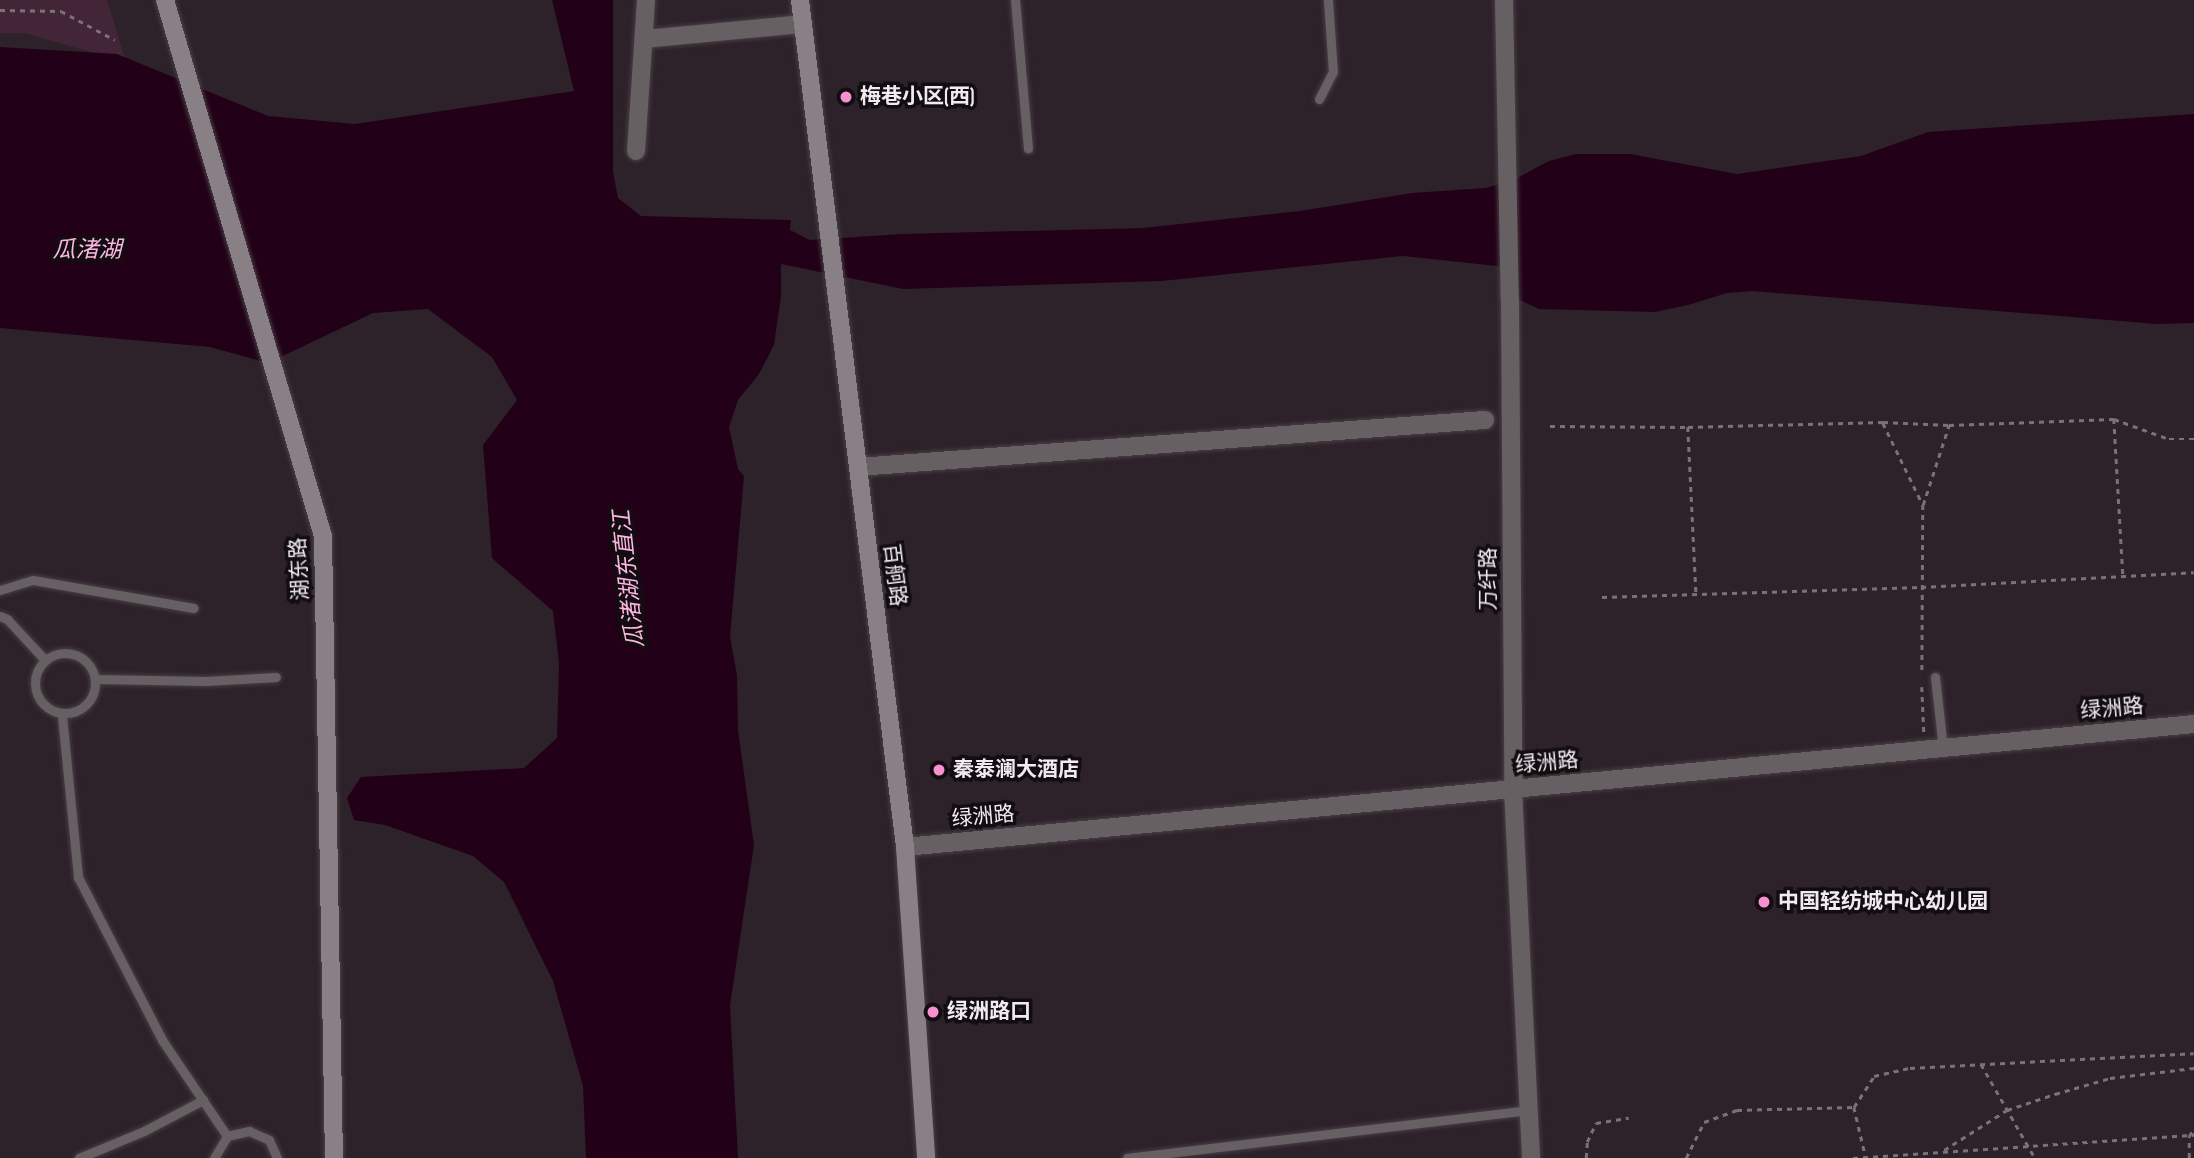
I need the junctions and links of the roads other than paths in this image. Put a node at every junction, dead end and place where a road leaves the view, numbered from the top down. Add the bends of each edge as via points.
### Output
1 (165, 0) edge
2 (646, 0) edge
3 (800, 0) edge
4 (1015, 0) edge
5 (1328, 0) edge
6 (1504, 0) edge
7 (803, 24) junction
8 (644, 39) junction
9 (1319, 99) dead end
10 (1028, 148) dead end
11 (636, 151) dead end
12 (1485, 420) dead end
13 (858, 467) junction
14 (0, 590) edge
15 (194, 608) dead end
16 (0, 616) edge
17 (44, 659) junction
18 (276, 677) dead end
19 (1935, 677) dead end
20 (97, 679) junction
21 (62, 716) junction
22 (2194, 724) edge
23 (1933, 749) junction
24 (1513, 789) junction
25 (905, 847) junction
26 (203, 1100) junction
27 (1528, 1110) junction
28 (227, 1136) junction
29 (79, 1158) edge
30 (215, 1158) edge
31 (277, 1158) edge
32 (334, 1158) edge
33 (926, 1158) edge
34 (1127, 1158) edge
35 (1531, 1158) edge

1 - 32 street, 湖东路 via 323,536
2 - 8 street
3 - 7 street, 百舸路
4 - 10 lane
5 - 9 lane via 1333,72
6 - 24 street, 万纤路
7 - 8 street
7 - 13 street, 百舸路
8 - 11 street
12 - 13 street
13 - 25 street, 百舸路
14 - 15 lane via 33,580
16 - 17 lane
17 - 20 lane via 65,652 86,660
17 - 21 lane via 33,681 40,705
18 - 20 lane
19 - 23 lane
20 - 21 lane via 88,706
21 - 26 lane via 78,877 162,1040
22 - 23 street, 绿洲路
23 - 24 street, 绿洲路
24 - 25 street, 绿洲路
24 - 27 street, 万纤路
25 - 33 street, 百舸路
26 - 28 lane
26 - 29 lane
27 - 34 lane
27 - 35 street, 万纤路
28 - 30 lane
28 - 31 lane via 249,1131 269,1140

